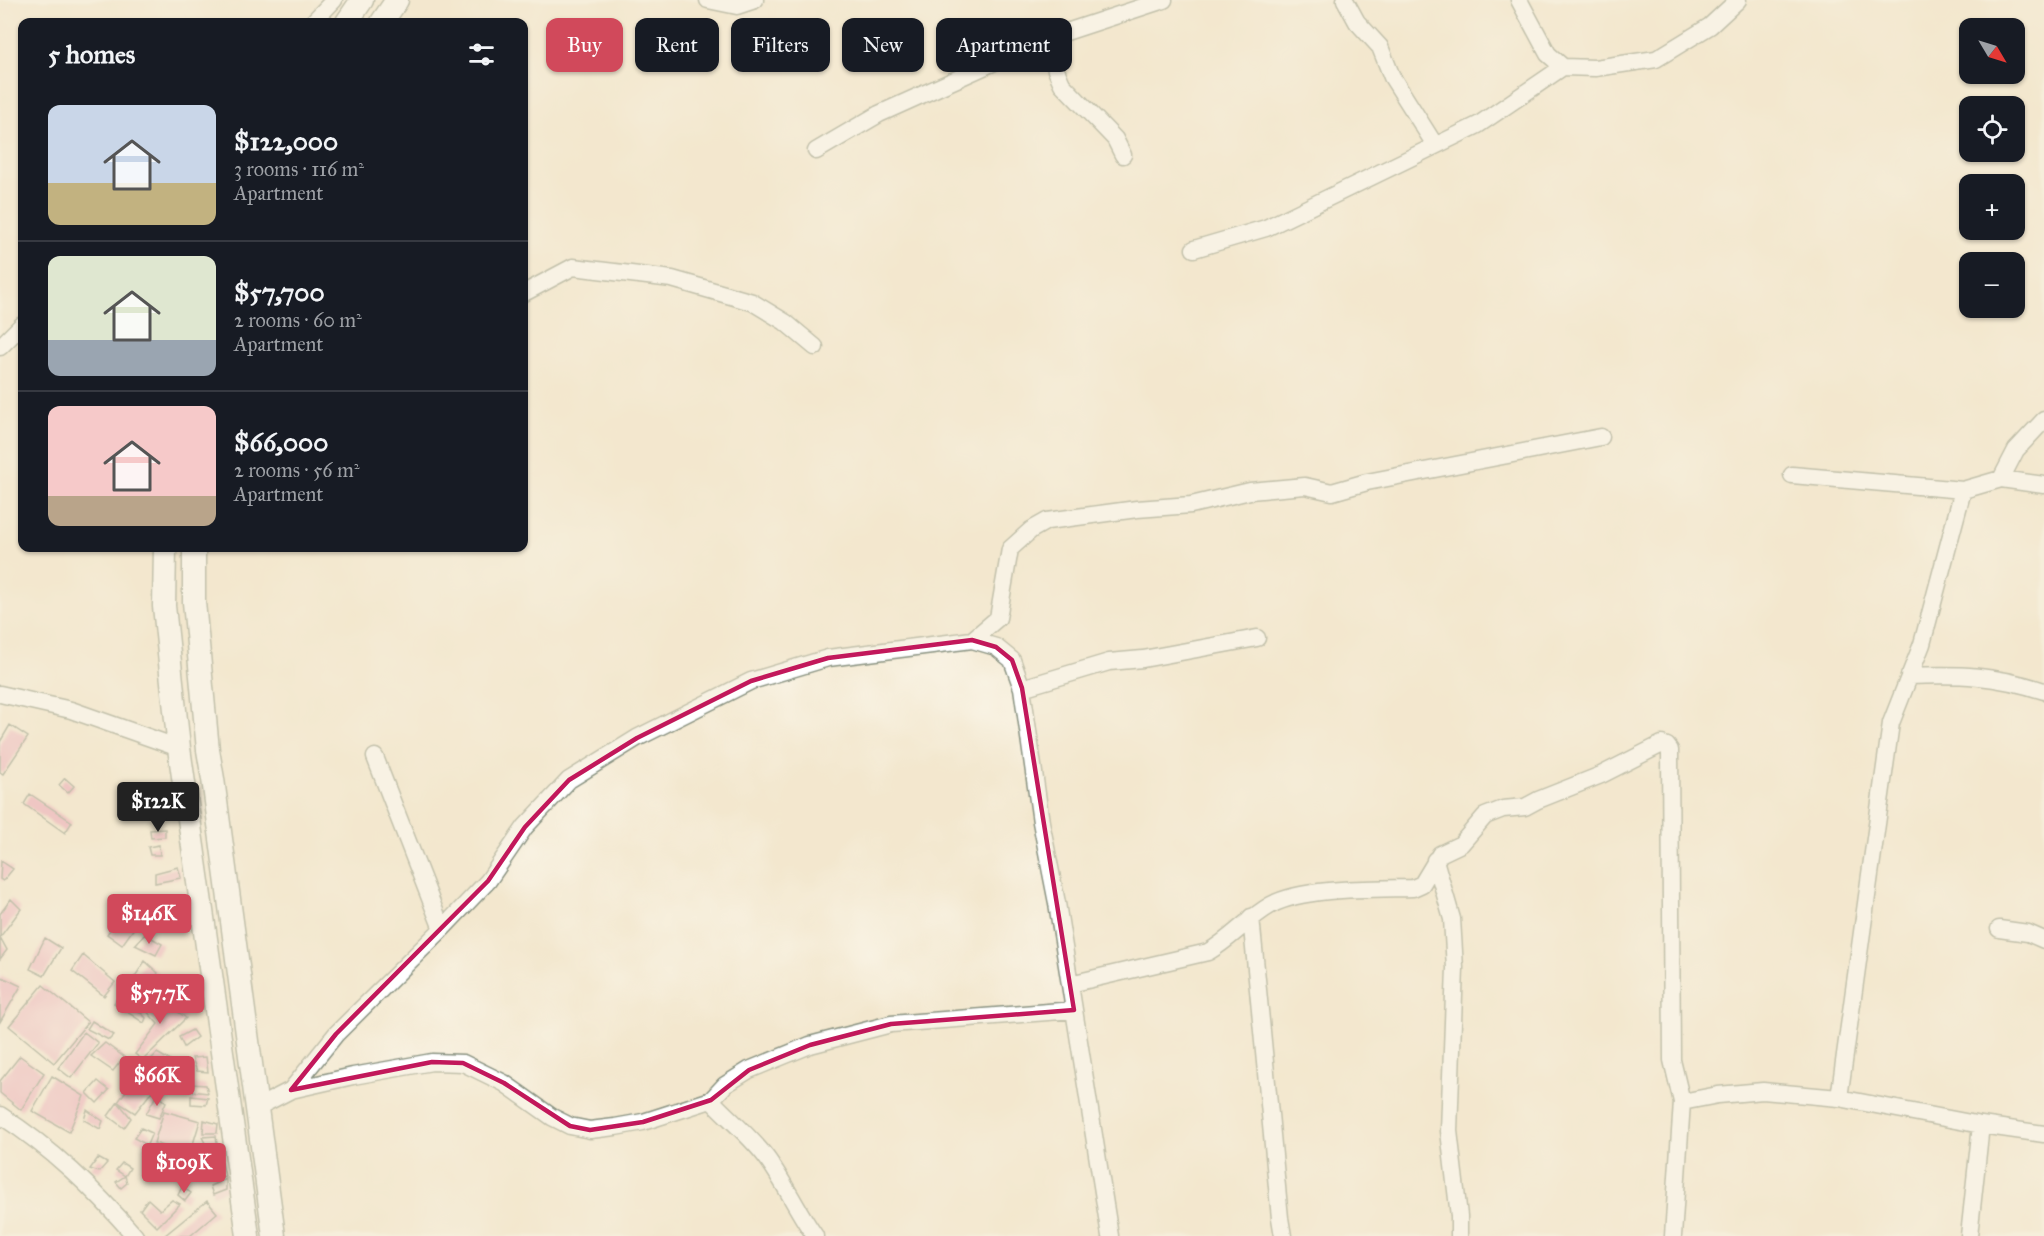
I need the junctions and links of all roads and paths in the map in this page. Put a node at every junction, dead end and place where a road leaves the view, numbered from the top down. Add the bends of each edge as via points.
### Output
1 (334, 0) edge
2 (362, 0) edge
3 (396, 0) edge
4 (708, 0) edge
5 (755, 0) edge
6 (1164, 0) edge
7 (1345, 0) edge
8 (1519, 0) edge
9 (1738, 0) edge
10 (317, 18) edge
11 (350, 18) edge
12 (385, 18) edge
13 (1072, 30) edge
14 (1563, 67) junction
15 (972, 72) edge
16 (1057, 72) edge
17 (1435, 145) junction
18 (816, 151) dead end
19 (1123, 155) dead end
20 (1194, 249) dead end
21 (528, 291) edge
22 (18, 329) edge
23 (0, 347) edge
24 (815, 347) dead end
25 (2044, 420) edge
26 (1601, 437) dead end
27 (1792, 475) dead end
28 (2001, 479) junction
29 (2044, 486) edge
30 (1964, 490) junction
31 (165, 552) edge
32 (195, 552) edge
33 (194, 602) junction
34 (164, 606) junction
35 (1257, 638) dead end
36 (972, 640) junction
37 (1909, 676) junction
38 (1022, 688) junction
39 (2044, 692) edge
40 (0, 694) edge
41 (179, 748) junction
42 (375, 757) dead end
43 (1435, 860) junction
44 (1251, 917) junction
45 (442, 929) junction
46 (1999, 929) dead end
47 (2044, 940) edge
48 (1070, 984) junction
49 (1074, 1010) junction
50 (291, 1090) junction
51 (1839, 1098) junction
52 (711, 1100) junction
53 (1682, 1102) junction
54 (256, 1108) junction
55 (0, 1115) edge
56 (1981, 1125) junction
57 (2044, 1134) edge
58 (135, 1236) edge
59 (248, 1236) edge
60 (274, 1236) edge
61 (815, 1236) edge
62 (1110, 1236) edge
63 (1283, 1236) edge
64 (1458, 1236) edge
65 (1673, 1236) edge
66 (1969, 1236) edge

1 - 10 street
2 - 11 street
3 - 12 street
4 - 5 street via 737,6
6 - 13 street
7 - 17 street via 1380,47 1392,77
8 - 14 street via 1548,54
9 - 14 street via 1710,26 1656,59 1595,68
14 - 17 street via 1478,125
15 - 18 street via 879,114
16 - 19 street via 1062,84 1115,139
17 - 20 street via 1266,228
21 - 24 street via 573,267 672,279 753,302
22 - 23 street
25 - 28 street via 2016,450
26 - 36 street via 1332,492 1305,486 1261,490 1191,504 1047,522 1010,549 998,618
27 - 30 street
28 - 29 street
28 - 30 street
30 - 37 street via 1922,644
31 - 34 street
32 - 33 street
33 - 34 street
33 - 54 street via 208,750
34 - 41 street
35 - 38 street via 1109,662
36 - 38 street via 996,647 1012,660
36 - 45 street via 828,658 751,681 637,738 569,780 525,827 488,881
37 - 39 street via 1984,676
37 - 51 street via 1891,723
38 - 48 street
40 - 41 street via 71,710
41 - 59 street
42 - 45 street
43 - 44 street via 1422,884 1413,888 1329,891 1274,903
43 - 53 street via 1445,850 1461,844 1485,816 1525,807 1601,775 1657,745 1667,746 1671,750 1672,1060
43 - 64 street via 1452,919 1455,968 1449,1131
44 - 48 street via 1226,942 1208,952
44 - 63 street
45 - 50 street via 336,1035
46 - 47 street via 2028,933
48 - 49 street
49 - 52 street via 891,1024 810,1045 748,1070
49 - 62 street
50 - 52 street via 382,1070 463,1063 504,1083 552,1117 590,1130 643,1122
50 - 54 street
51 - 53 street via 1763,1091
51 - 56 street
52 - 61 street via 767,1158
53 - 65 street
54 - 60 street
55 - 58 street via 59,1157
56 - 57 street
56 - 66 street

